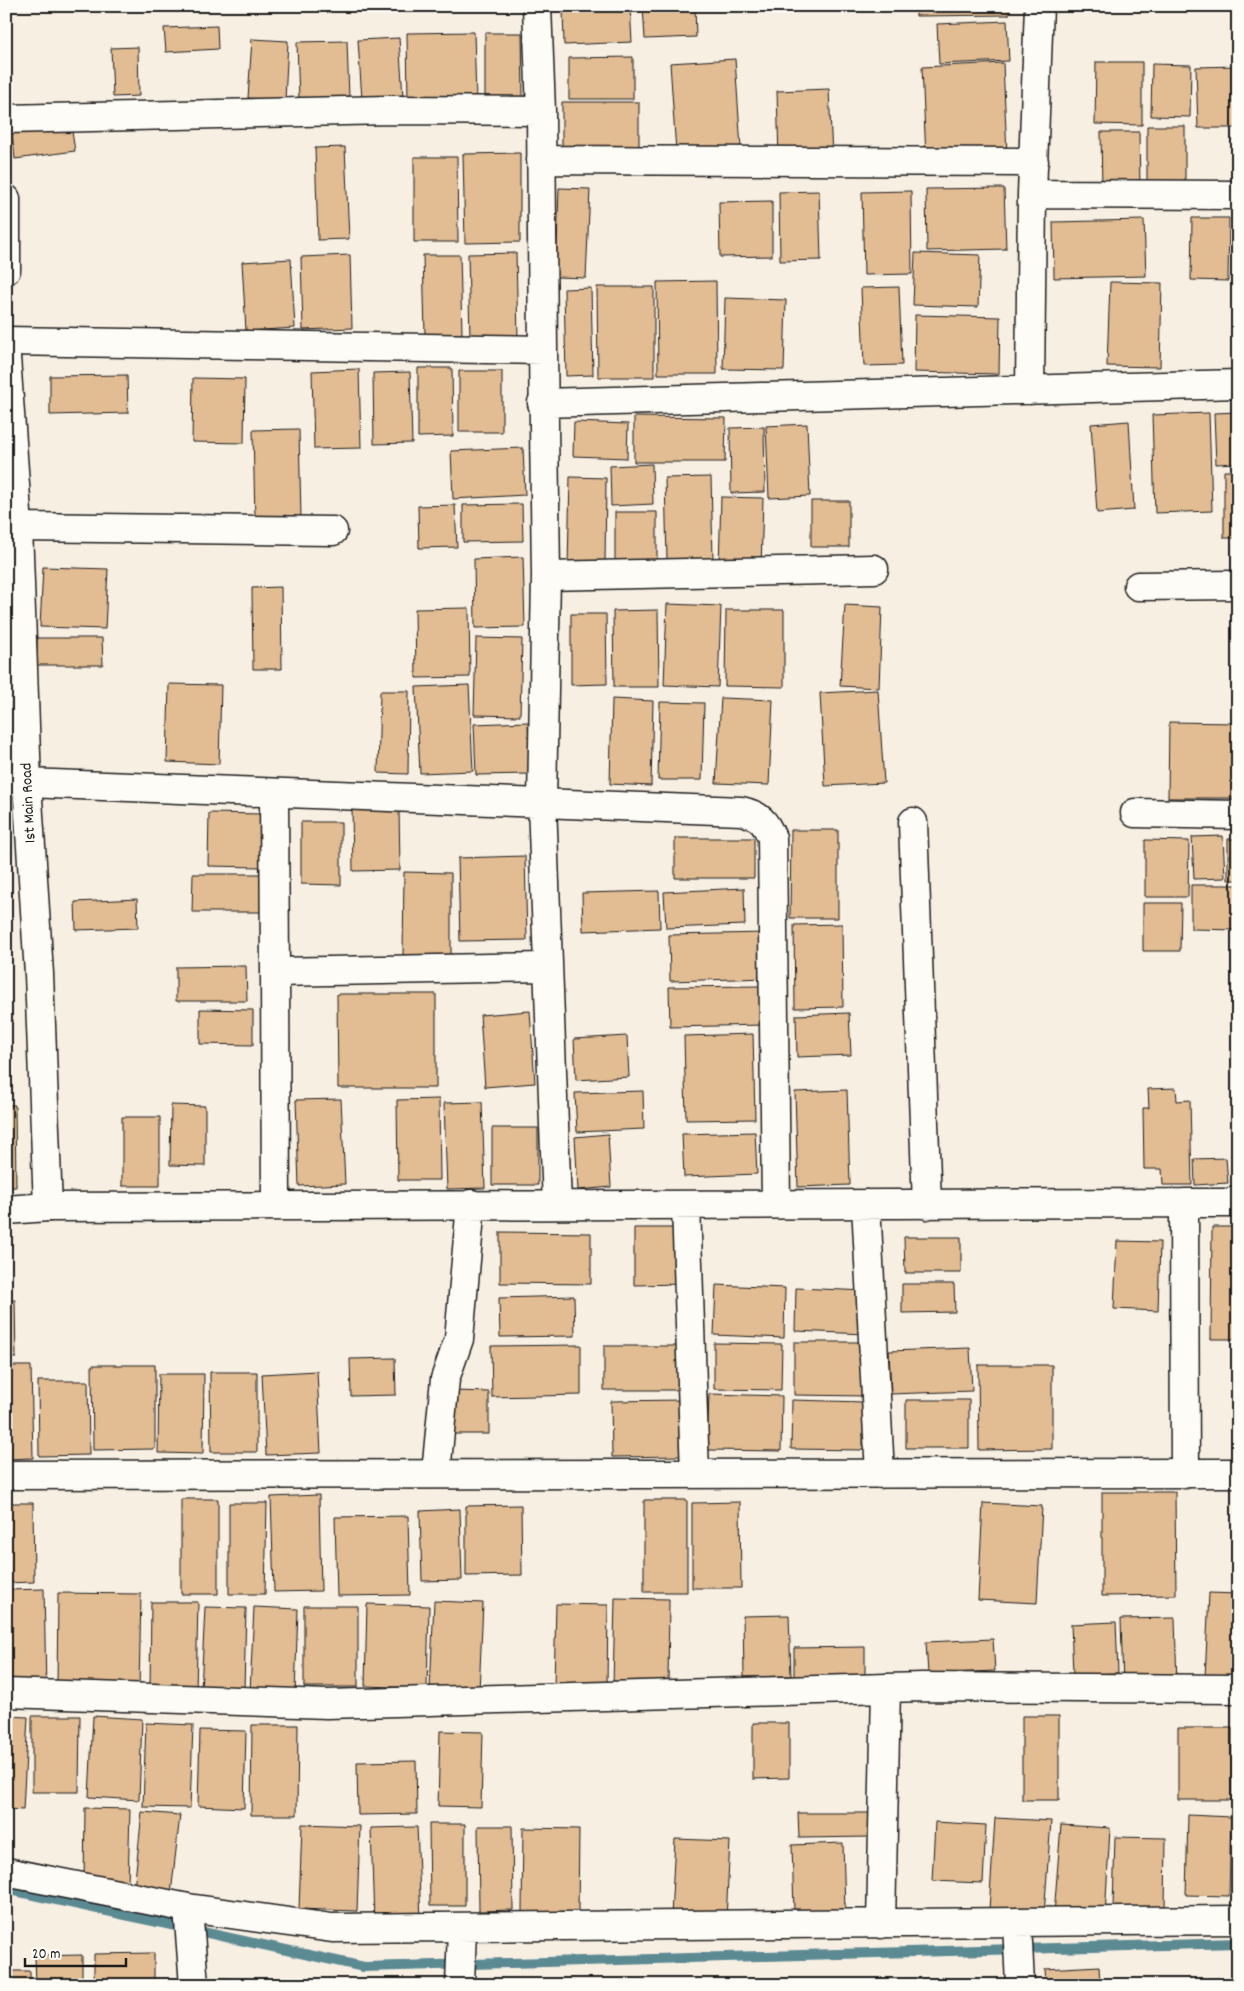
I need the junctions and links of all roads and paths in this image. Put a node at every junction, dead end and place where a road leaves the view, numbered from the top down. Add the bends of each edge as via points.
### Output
1 (537, 6) edge
2 (1039, 6) edge
3 (541, 111) junction
4 (6, 119) edge
5 (541, 160) junction
6 (1034, 162) junction
7 (1032, 194) junction
8 (1238, 195) edge
9 (6, 199) edge
10 (7, 232) edge
11 (6, 270) edge
12 (6, 341) edge
13 (543, 350) junction
14 (6, 357) edge
15 (1238, 384) edge
16 (1030, 390) junction
17 (542, 403) junction
18 (18, 527) junction
19 (333, 531) dead end
20 (874, 569) dead end
21 (546, 576) junction
22 (1238, 585) edge
23 (1138, 586) dead end
24 (17, 782) edge
25 (274, 793) junction
26 (542, 803) junction
27 (1134, 813) dead end
28 (1238, 815) edge
29 (913, 822) dead end
30 (547, 967) junction
31 (275, 972) junction
32 (1238, 1199) edge
33 (1184, 1203) junction
34 (471, 1204) junction
35 (776, 1204) junction
36 (866, 1204) junction
37 (557, 1205) junction
38 (686, 1205) junction
39 (927, 1205) junction
40 (276, 1206) junction
41 (48, 1207) junction
42 (6, 1210) edge
43 (1238, 1473) edge
44 (436, 1474) junction
45 (695, 1474) junction
46 (880, 1474) junction
47 (1186, 1474) junction
48 (6, 1476) edge
49 (886, 1688) junction
50 (1238, 1689) edge
51 (6, 1693) edge
52 (6, 1872) edge
53 (188, 1910) junction
54 (1238, 1920) edge
55 (881, 1924) junction
56 (1017, 1927) junction
57 (462, 1935) junction
58 (1020, 1975) edge
59 (460, 1983) edge
60 (194, 1985) edge

1 - 3 street
2 - 6 street
3 - 4 street via 379,110
3 - 5 street
5 - 6 street
5 - 13 street
6 - 7 street
7 - 8 street
7 - 16 street
9 - 10 street
10 - 11 street
12 - 13 street
13 - 17 street
14 - 18 street, 1st Main Road
15 - 16 street
16 - 17 street
17 - 21 street
18 - 19 street
18 - 24 street, 1st Main Road
20 - 21 street
21 - 26 street
22 - 23 street
24 - 25 street
24 - 41 street, 1st Main Road via 39,974
25 - 26 street
25 - 31 street
26 - 30 street
26 - 35 street via 741,811 757,815 767,826 772,847
27 - 28 street
29 - 39 street
30 - 31 street
30 - 37 street
31 - 40 street
32 - 33 street via 1232,1202
33 - 39 street
33 - 47 street
34 - 37 street
34 - 40 street
34 - 44 street via 459,1339 445,1380
35 - 36 street
35 - 38 street
36 - 39 street
36 - 46 street
37 - 38 street
38 - 45 street
40 - 41 street
41 - 42 street
43 - 47 street
44 - 45 street
44 - 48 street
45 - 46 street
46 - 47 street
49 - 50 street
49 - 51 street via 327,1704
49 - 55 street
52 - 53 street
53 - 57 street via 332,1928
53 - 60 street
54 - 56 street
55 - 56 street
55 - 57 street
56 - 58 street
57 - 59 street

